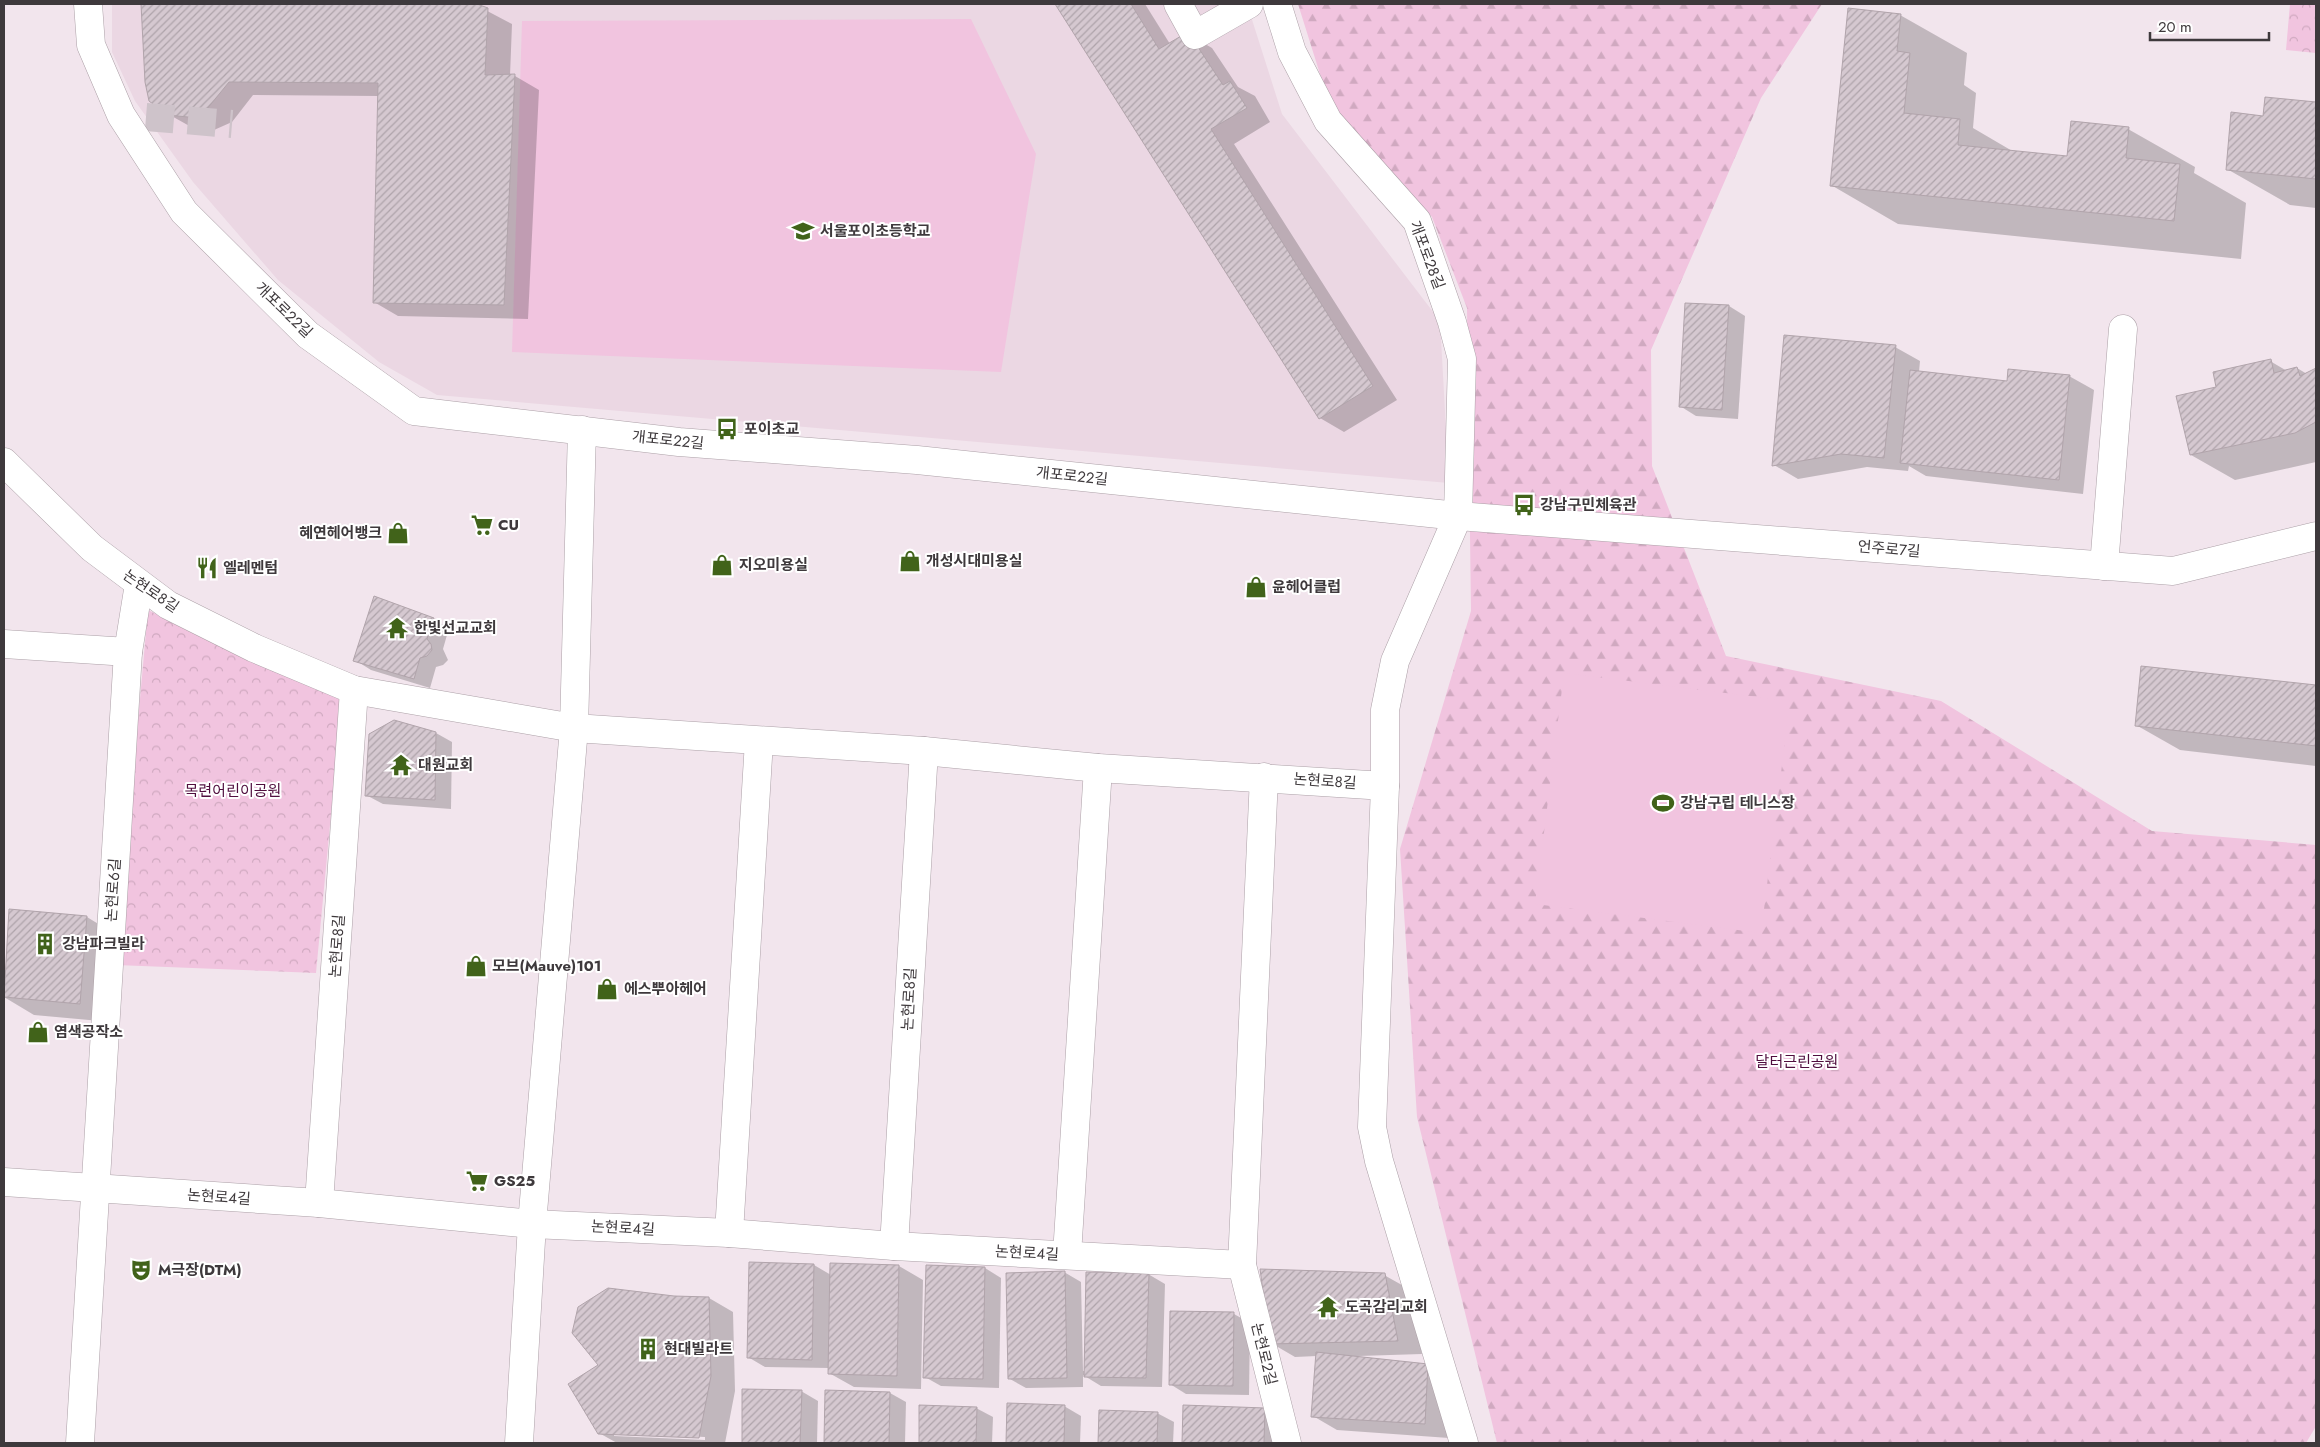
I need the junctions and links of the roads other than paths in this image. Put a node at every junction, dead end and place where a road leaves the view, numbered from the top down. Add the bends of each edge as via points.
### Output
1 (88, 4) edge
2 (1178, 4) edge
3 (1249, 4) edge
4 (1277, 4) edge
5 (2123, 329) dead end
6 (582, 430) junction
7 (4, 462) edge
8 (1458, 516) junction
9 (2316, 536) edge
10 (2104, 566) junction
11 (139, 584) junction
12 (4, 644) edge
13 (128, 652) junction
14 (354, 690) junction
15 (574, 728) junction
16 (759, 741) junction
17 (924, 751) junction
18 (1098, 768) junction
19 (1264, 777) junction
20 (1385, 786) junction
21 (4, 1182) edge
22 (95, 1188) junction
23 (319, 1203) junction
24 (532, 1224) junction
25 (729, 1233) junction
26 (894, 1246) junction
27 (1067, 1255) junction
28 (1242, 1265) junction
29 (80, 1443) edge
30 (519, 1443) edge
31 (1286, 1443) edge
32 (1464, 1443) edge

1 - 6 street, 개포로22길 via 91,45 134,116 184,212 308,335 414,410
2 - 3 street via 1195,35
4 - 8 street, 개포로28길 via 1292,52 1328,122 1417,221 1462,359
5 - 10 street
6 - 8 street, 개포로22길 via 679,442 917,460
6 - 15 street
7 - 11 street, 논현로8길 via 92,548
8 - 10 street, 언주로7길
8 - 20 street via 1395,662 1385,710
9 - 10 street, 언주로7길 via 2173,571
11 - 13 street, 논현로6길
11 - 14 street, 논현로8길 via 168,604 254,648
12 - 13 street
13 - 22 street, 논현로6길
14 - 15 street, 논현로8길
14 - 23 street, 논현로8길
15 - 16 street, 논현로8길
15 - 24 street
16 - 17 street, 논현로8길
16 - 25 street
17 - 18 street, 논현로8길
17 - 26 street, 논현로8길
18 - 19 street, 논현로8길
18 - 27 street
19 - 20 street, 논현로8길
19 - 28 street
20 - 32 street via 1372,1127 1381,1170
21 - 22 street, 논현로4길
22 - 23 street, 논현로4길
22 - 29 street, 논현로6길
23 - 24 street, 논현로4길
24 - 25 street, 논현로4길
24 - 30 street
25 - 26 street, 논현로4길
26 - 27 street, 논현로4길
27 - 28 street, 논현로4길
28 - 31 street, 논현로2길

